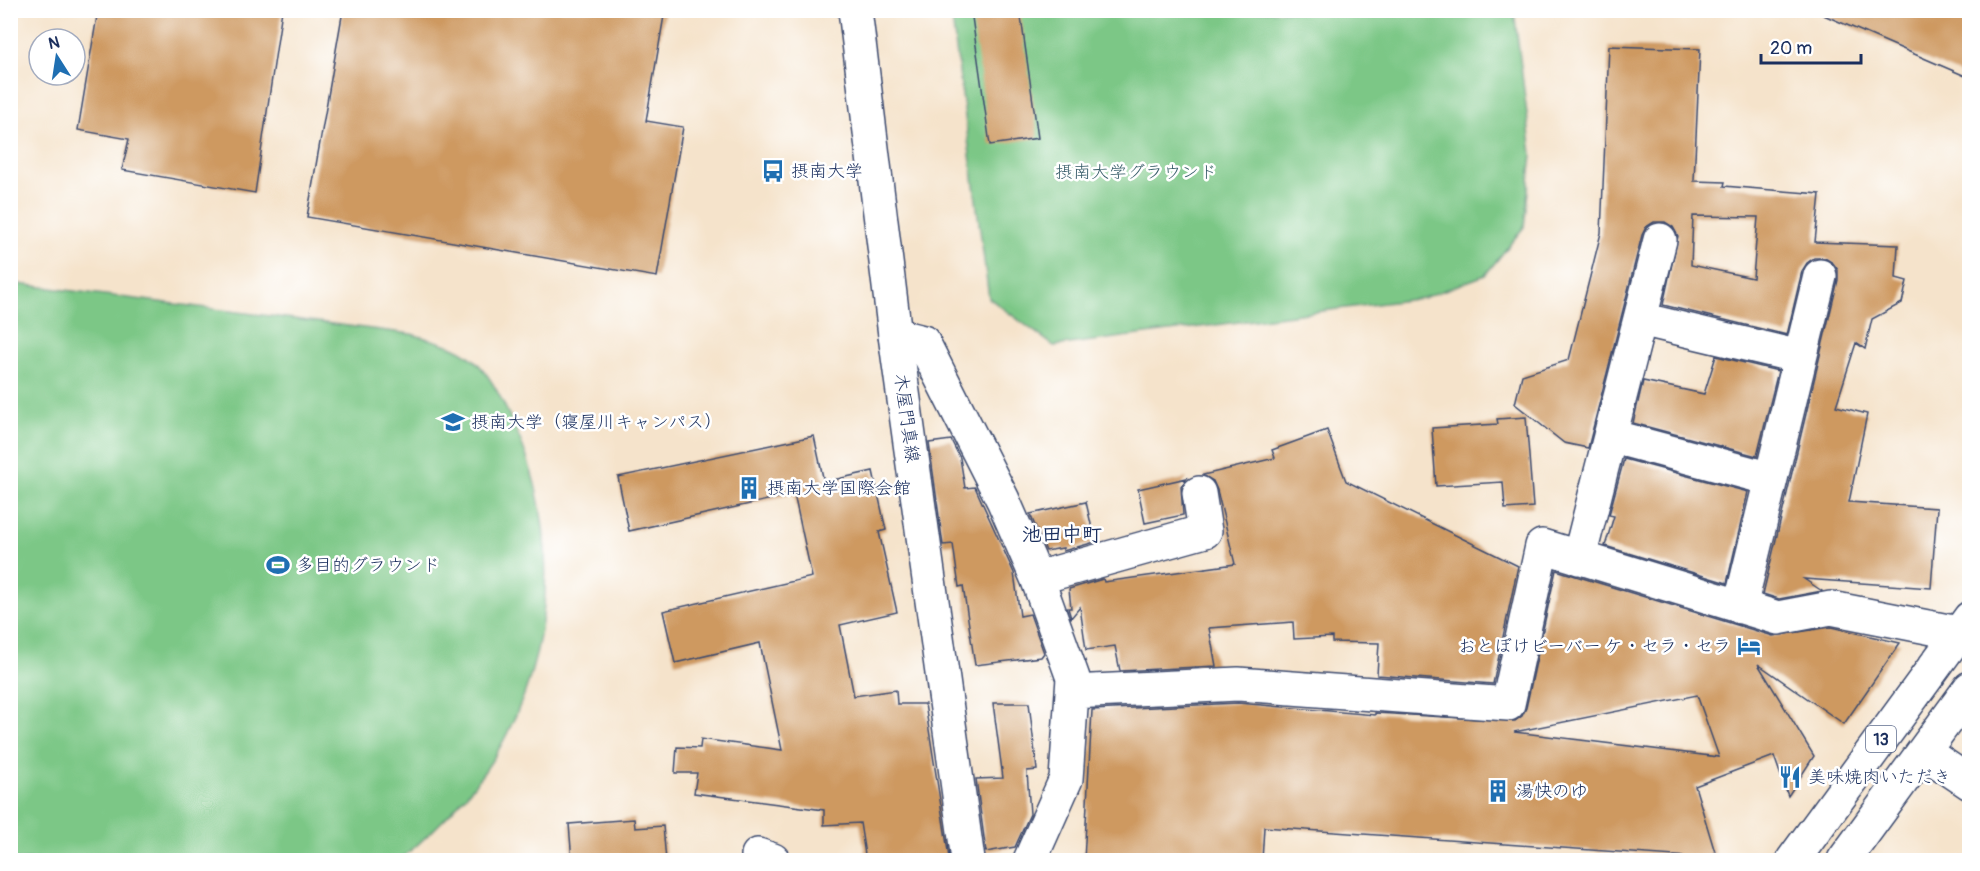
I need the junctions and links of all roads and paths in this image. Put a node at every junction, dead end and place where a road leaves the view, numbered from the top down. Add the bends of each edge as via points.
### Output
1 (855, 10) edge
2 (1660, 240) dead end
3 (1820, 276) dead end
4 (1640, 319) junction
5 (895, 335) junction
6 (1800, 357) junction
7 (1610, 436) junction
8 (1771, 478) junction
9 (1199, 493) dead end
10 (1580, 558) junction
11 (1044, 576) junction
12 (1740, 607) junction
13 (1964, 626) edge
14 (1970, 688) edge
15 (1081, 692) junction
16 (1924, 752) junction
17 (1970, 783) edge
18 (968, 861) edge
19 (1030, 861) edge
20 (1793, 861) edge
21 (1844, 861) edge

1 - 5 street, 木屋門真線
2 - 4 street
3 - 6 street
4 - 6 street
4 - 7 street
5 - 11 street via 923,342
5 - 18 street, 木屋門真線
6 - 8 street
7 - 8 street
7 - 10 street
8 - 12 street
9 - 11 street via 1205,531
10 - 12 street
10 - 15 street via 1542,546 1508,704 1238,684
11 - 15 street via 1073,678
12 - 13 street via 1778,618 1831,608
13 - 20 street, 13
14 - 16 street, 13
15 - 19 street via 1066,778
16 - 17 street
16 - 21 street, 13

